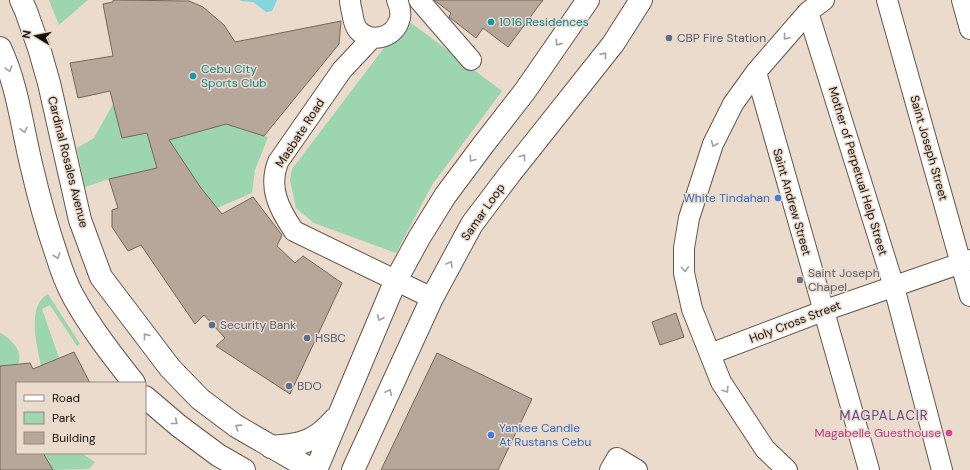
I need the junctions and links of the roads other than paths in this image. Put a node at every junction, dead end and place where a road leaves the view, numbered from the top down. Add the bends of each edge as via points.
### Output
1 (21, 0) edge
2 (350, 0) edge
3 (398, 0) edge
4 (414, 0) edge
5 (419, 0) edge
6 (588, 0) edge
7 (641, 0) edge
8 (824, 0) edge
9 (887, 0) edge
10 (962, 0) edge
11 (808, 12) junction
12 (399, 22) junction
13 (970, 29) edge
14 (372, 38) junction
15 (0, 48) edge
16 (471, 60) dead end
17 (756, 72) junction
18 (965, 262) edge
19 (395, 282) junction
20 (894, 287) junction
21 (970, 296) edge
22 (432, 298) junction
23 (823, 311) junction
24 (710, 354) junction
25 (133, 382) edge
26 (146, 398) edge
27 (340, 413) junction
28 (373, 427) junction
29 (271, 447) junction
30 (244, 470) edge
31 (312, 470) edge
32 (316, 470) edge
33 (353, 470) edge
34 (369, 470) edge
35 (610, 470) edge
36 (637, 470) edge
37 (787, 470) edge
38 (869, 470) edge
39 (942, 470) edge

29 -> 1 main road, Cardinal Rosales Avenue via 236,426 200,399 170,368 102,277 80,220 49,83
2 - 14 street via 358,29
3 - 12 street via 401,13
4 - 12 street
5 - 16 street
6 -> 19 main road via 525,91 445,196
22 -> 7 main road, Samar Loop via 472,224 613,44
8 - 11 street
9 - 18 street, Saint Joseph Street
10 - 13 street
11 -> 17 street
11 - 20 street, Mother of Perpetual Help Street
12 - 14 street via 388,35
14 - 19 street, Masbate Road via 342,70 278,162 274,172 275,192 281,211 294,231
15 -> 25 main road via 11,78 48,229 62,272 72,295 99,337
17 - 23 street, Saint Andrew Street
17 -> 24 street via 733,104 713,144 689,218 684,248 684,273 692,309
18 - 20 street, Holy Cross Street
18 - 21 street, Saint Joseph Street
19 - 22 street, Masbate Road
19 -> 27 main road
20 - 23 street, Holy Cross Street
20 - 39 street, Mother of Perpetual Help Street
28 -> 22 main road, Samar Loop
23 - 24 street, Holy Cross Street
23 - 38 street, Saint Andrew Street
24 -> 37 street via 721,382 761,443
26 -> 30 main road via 218,455
27 - 29 main road via 319,434 305,442
27 - 32 main road
28 - 33 main road, Samar Loop
28 - 34 main road via 367,460
29 - 31 main road, Cardinal Rosales Avenue
35 - 36 street via 617,458

